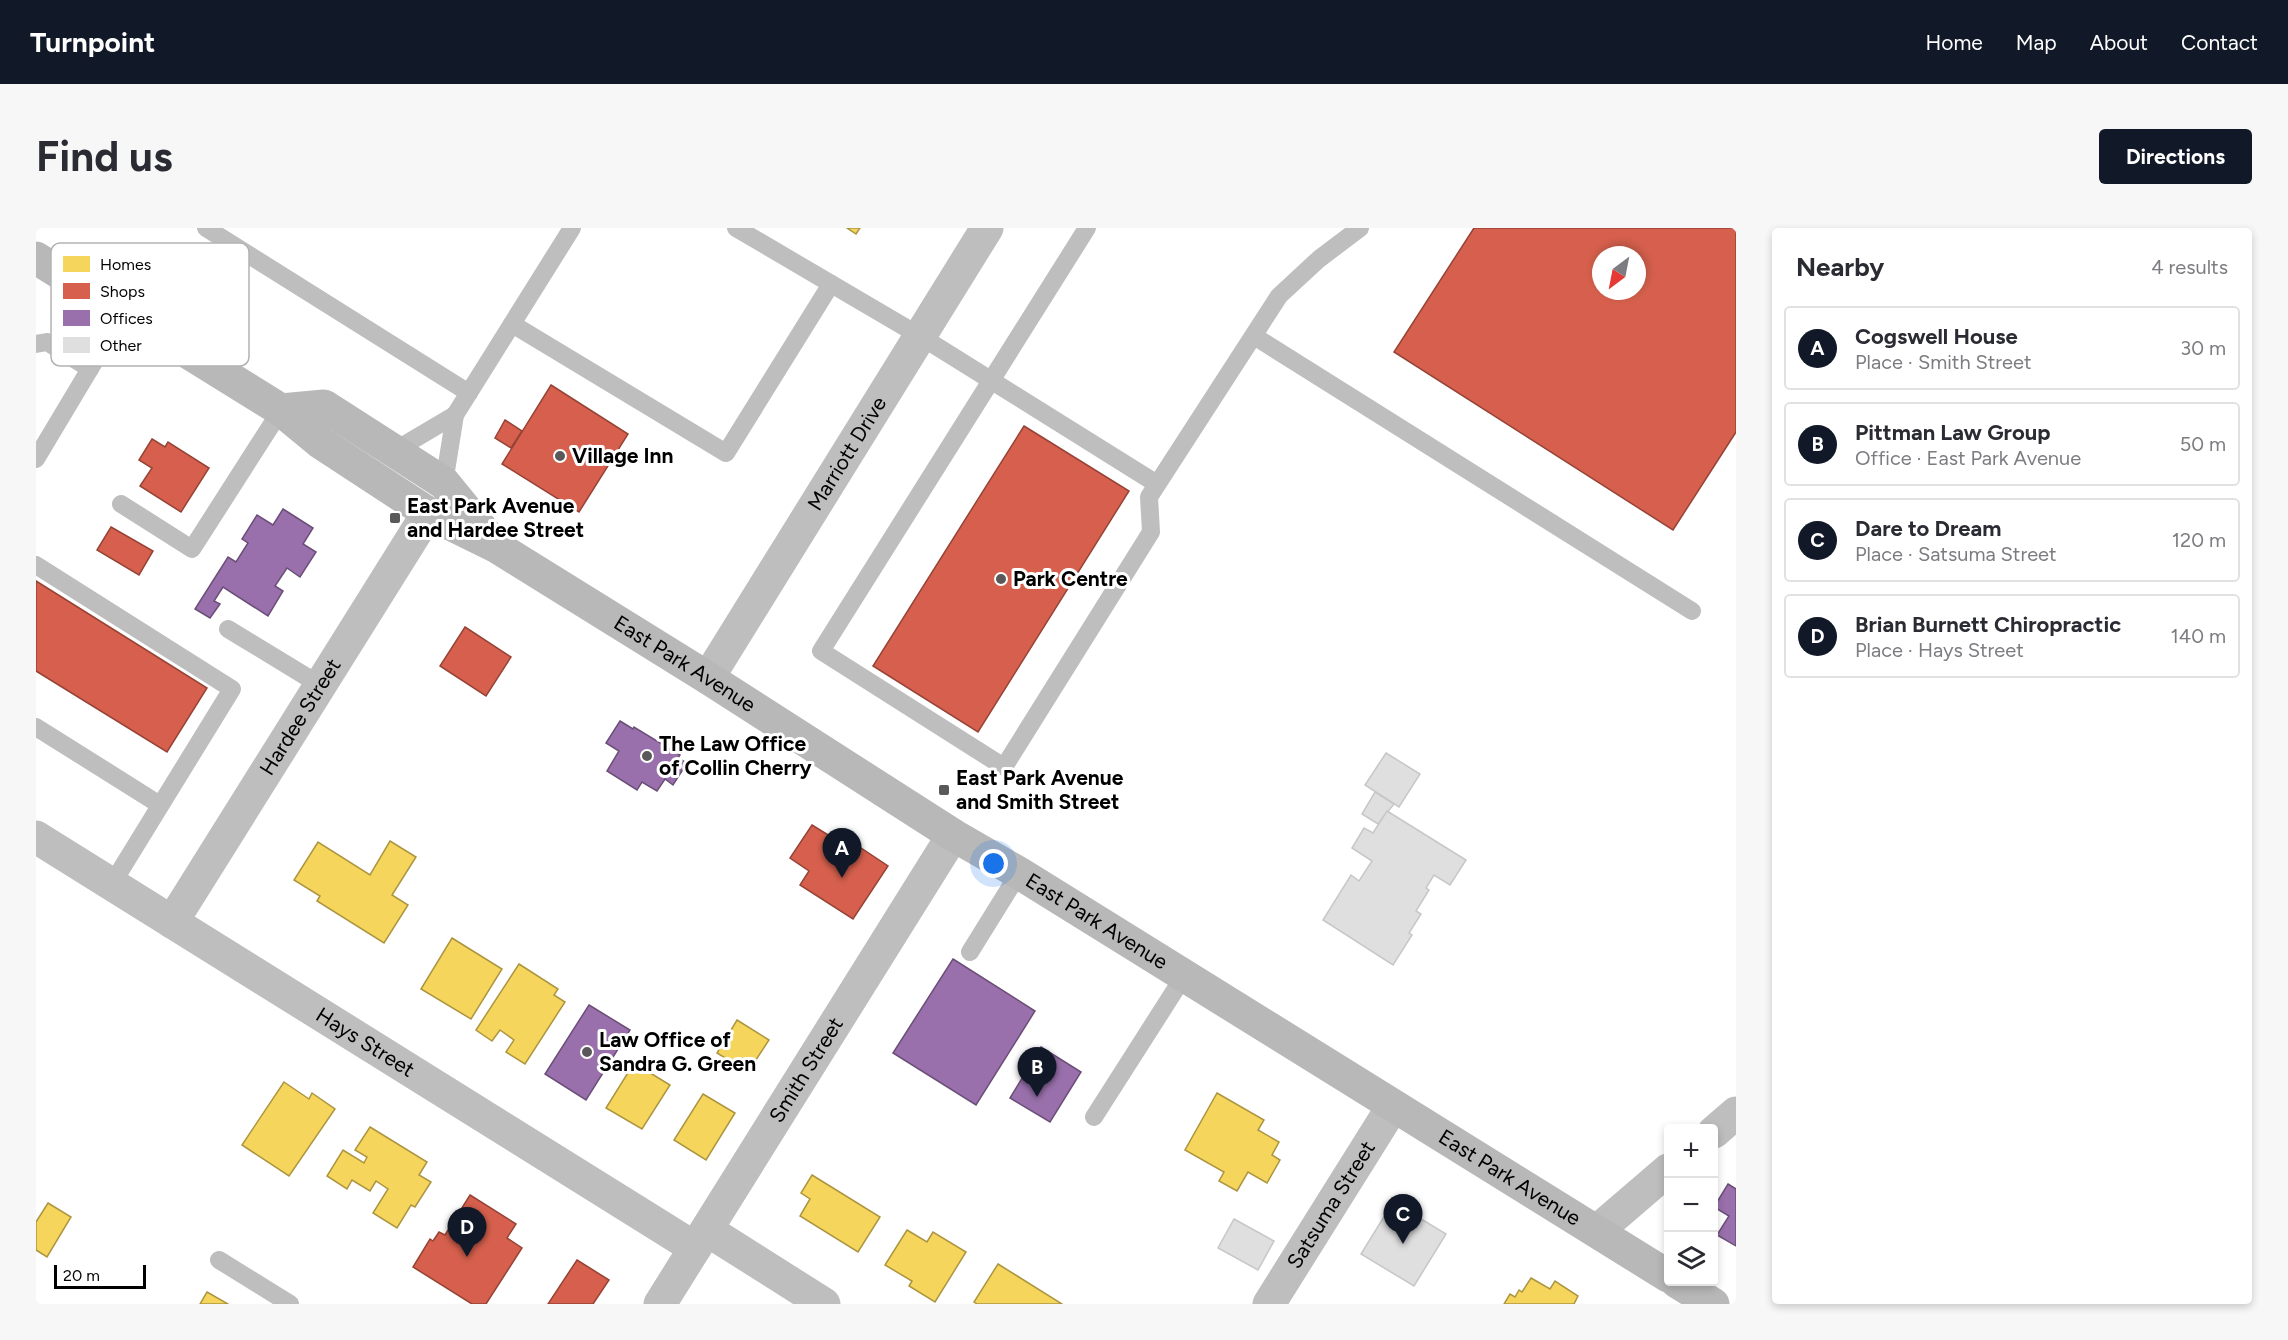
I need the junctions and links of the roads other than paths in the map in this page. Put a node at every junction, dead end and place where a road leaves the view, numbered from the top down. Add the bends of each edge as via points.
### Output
1 (206, 228) edge
2 (572, 228) edge
3 (736, 228) edge
4 (987, 228) edge
5 (1087, 228) edge
6 (1360, 228) edge
7 (230, 243) edge
8 (249, 255) edge
9 (36, 258) edge
10 (51, 267) edge
11 (831, 284) junction
12 (512, 324) junction
13 (920, 336) junction
14 (1254, 336) junction
15 (36, 344) edge
16 (51, 345) edge
17 (85, 366) edge
18 (92, 366) edge
19 (211, 366) edge
20 (90, 369) junction
21 (991, 380) junction
22 (469, 393) junction
23 (281, 410) junction
24 (455, 415) junction
25 (394, 451) junction
26 (36, 459) edge
27 (444, 483) junction
28 (1157, 484) junction
29 (121, 504) dead end
30 (428, 513) junction
31 (496, 547) junction
32 (36, 565) edge
33 (1692, 610) dead end
34 (228, 629) dead end
35 (708, 678) junction
36 (320, 685) junction
37 (36, 728) edge
38 (160, 805) junction
39 (953, 835) junction
40 (36, 837) edge
41 (1019, 873) junction
42 (112, 884) junction
43 (172, 922) junction
44 (970, 952) dead end
45 (1184, 976) junction
46 (1393, 1106) junction
47 (1094, 1117) dead end
48 (1664, 1173) edge
49 (1597, 1231) junction
50 (701, 1239) junction
51 (219, 1260) dead end
52 (1664, 1273) edge
53 (1685, 1286) edge
54 (290, 1304) edge
55 (660, 1304) edge
56 (824, 1304) edge
57 (1269, 1304) edge
58 (1713, 1304) edge

1 - 7 lane
2 - 12 lane
3 - 11 lane
4 - 13 street, Marriott Drive
5 - 21 lane
6 - 14 lane via 1280,296
8 - 22 lane
9 - 10 street, East Park Avenue
11 - 12 lane via 726,453
11 - 13 lane
12 - 22 lane
13 - 21 lane
13 - 35 street, Marriott Drive
14 - 28 lane
14 - 33 lane
15 - 16 lane
17 - 20 lane
18 - 20 lane
19 - 23 street, East Park Avenue
20 - 26 lane
21 - 28 lane
21 - 28 lane via 821,651 1004,767 1151,532 1149,496
22 - 24 lane
23 - 25 street, East Park Avenue via 324,406
23 - 29 lane via 192,549
23 - 30 street, East Park Avenue via 321,443
24 - 25 lane
24 - 27 lane
25 - 27 street, East Park Avenue
27 - 31 street, East Park Avenue
30 - 31 street, East Park Avenue
30 - 36 street, Hardee Street
31 - 35 street, East Park Avenue
32 - 38 lane via 232,689
34 - 36 lane
35 - 39 street, East Park Avenue
36 - 43 street, Hardee Street
37 - 38 lane
38 - 42 lane
39 - 41 street, East Park Avenue
39 - 50 street, Smith Street
40 - 42 street, Hays Street
41 - 44 lane
41 - 45 street, East Park Avenue
42 - 43 street, Hays Street
43 - 50 street, Hays Street
45 - 46 street, East Park Avenue
45 - 47 lane
46 - 49 street, East Park Avenue
46 - 57 street, Satsuma Street
48 - 49 street
49 - 52 street, East Park Avenue
50 - 55 street, Smith Street
50 - 56 street, Hays Street
51 - 54 lane
53 - 58 street

